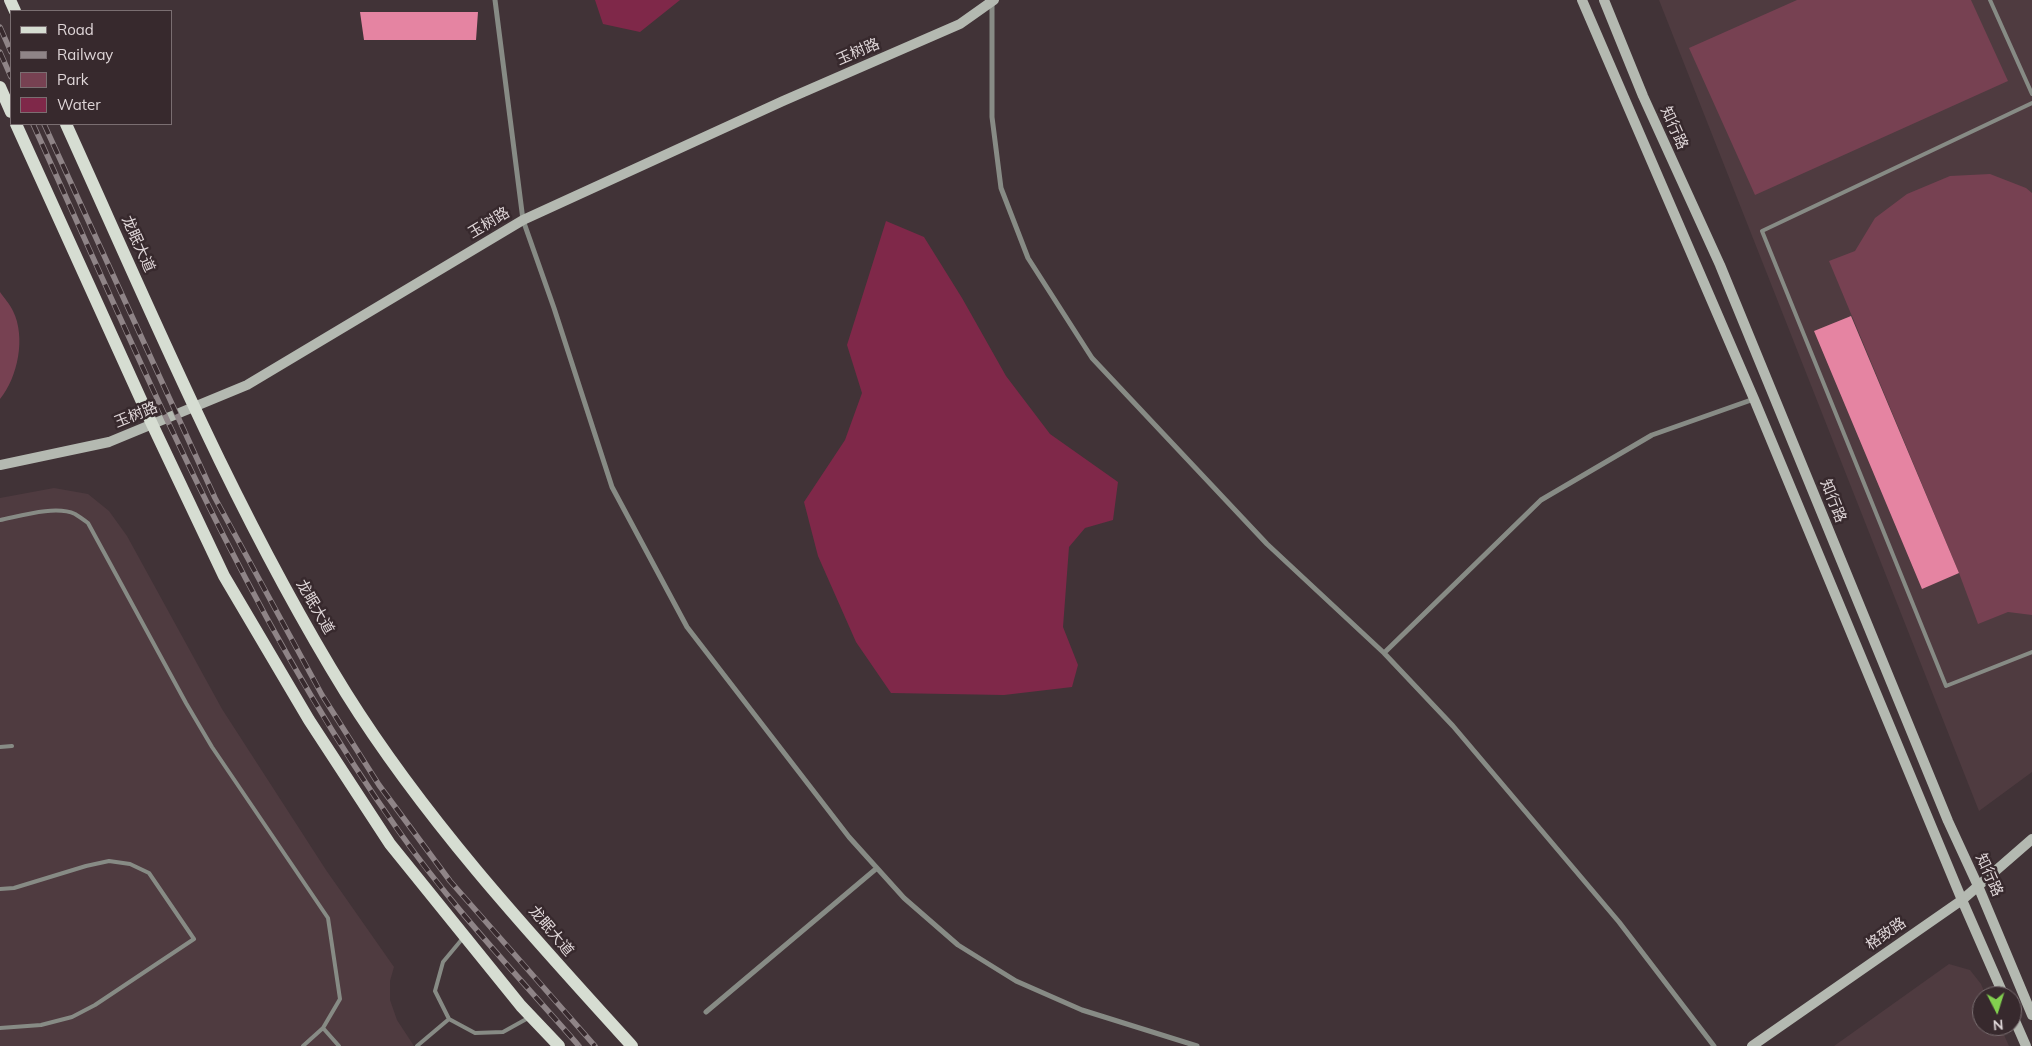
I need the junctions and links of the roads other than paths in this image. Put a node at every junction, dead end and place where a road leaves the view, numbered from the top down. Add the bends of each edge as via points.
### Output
1 (495, 0) edge
2 (993, 0) edge
3 (1582, 0) edge
4 (1604, 0) edge
5 (1990, 0) edge
6 (0, 87) edge
7 (2032, 94) edge
8 (2032, 103) edge
9 (10, 110) edge
10 (16, 125) edge
11 (66, 125) edge
12 (523, 220) junction
13 (1754, 399) junction
14 (195, 407) junction
15 (152, 424) junction
16 (0, 465) edge
17 (0, 520) edge
18 (2032, 652) edge
19 (1384, 654) junction
20 (12, 746) dead end
21 (0, 747) edge
22 (2032, 839) edge
23 (877, 868) junction
24 (1978, 886) junction
25 (0, 889) edge
26 (1962, 900) junction
27 (464, 937) junction
28 (2000, 986) edge
29 (706, 1012) dead end
30 (2032, 1015) edge
31 (532, 1016) junction
32 (449, 1019) junction
33 (0, 1028) edge
34 (323, 1028) junction
35 (303, 1046) edge
36 (339, 1046) edge
37 (417, 1046) edge
38 (558, 1046) edge
39 (632, 1046) edge
40 (1197, 1046) edge
41 (1714, 1046) edge
42 (1752, 1046) edge

1 - 12 street
2 - 12 street, 玉树路 via 960,24
2 - 19 street via 992,117 1001,188 1028,258 1092,358 1267,544
3 - 13 street
4 - 24 street, 知行路 via 1643,96 1720,265 1948,821
5 - 7 lane
6 - 9 main road
8 - 18 lane via 1762,231 1946,686
10 - 15 main road
11 - 14 main road, 龙眠大道
12 - 14 street, 玉树路 via 247,386
12 - 23 street via 612,487 687,627
13 - 19 street via 1652,435 1541,500
13 - 26 street
14 - 15 street, 玉树路
14 - 39 main road, 龙眠大道 via 270,560 358,710 426,809
15 - 16 street, 玉树路 via 108,442
15 - 27 main road via 224,576 309,720 390,844
17 - 34 lane via 62,511 88,523 208,739 328,918 340,999
19 - 41 street via 1453,726 1618,922
20 - 21 lane
22 - 24 street, 格致路
23 - 29 street
23 - 40 street via 904,898 958,945 1016,981 1082,1010
24 - 26 street, 格致路
24 - 30 street, 知行路
25 - 33 lane via 14,888 109,861 130,864 149,873 194,939 72,1017 41,1025
26 - 28 street
26 - 42 street, 格致路
27 - 31 main road
27 - 32 lane via 443,962 435,991
31 - 32 lane via 503,1032 475,1033
31 - 38 main road
32 - 37 lane
34 - 35 lane
34 - 36 lane

